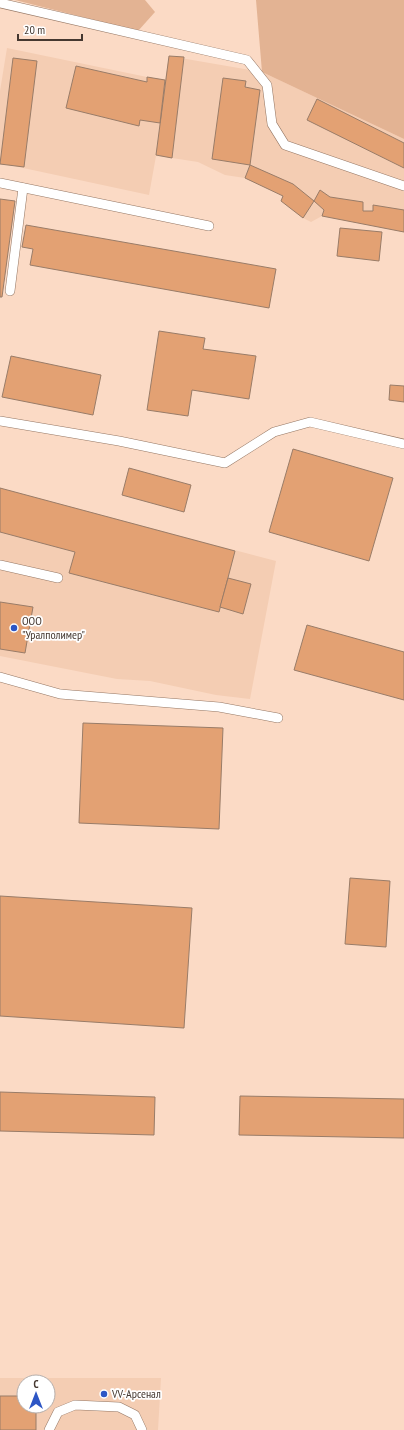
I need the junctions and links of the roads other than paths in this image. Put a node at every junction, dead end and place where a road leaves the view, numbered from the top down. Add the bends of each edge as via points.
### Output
1 (0, 3) edge
2 (0, 183) edge
3 (404, 186) edge
4 (23, 188) junction
5 (209, 226) dead end
6 (10, 291) dead end
7 (0, 421) edge
8 (404, 444) edge
9 (0, 565) edge
10 (58, 578) dead end
11 (0, 677) edge
12 (278, 718) dead end
13 (49, 1430) edge
14 (142, 1430) edge

1 - 3 lane via 247,60 267,85 272,124 286,145
2 - 4 lane
4 - 5 lane
4 - 6 lane
7 - 8 lane via 119,441 225,463 274,432 310,422
9 - 10 lane
11 - 12 lane via 60,694 219,707
13 - 14 lane via 58,1412 75,1405 119,1408 135,1415

